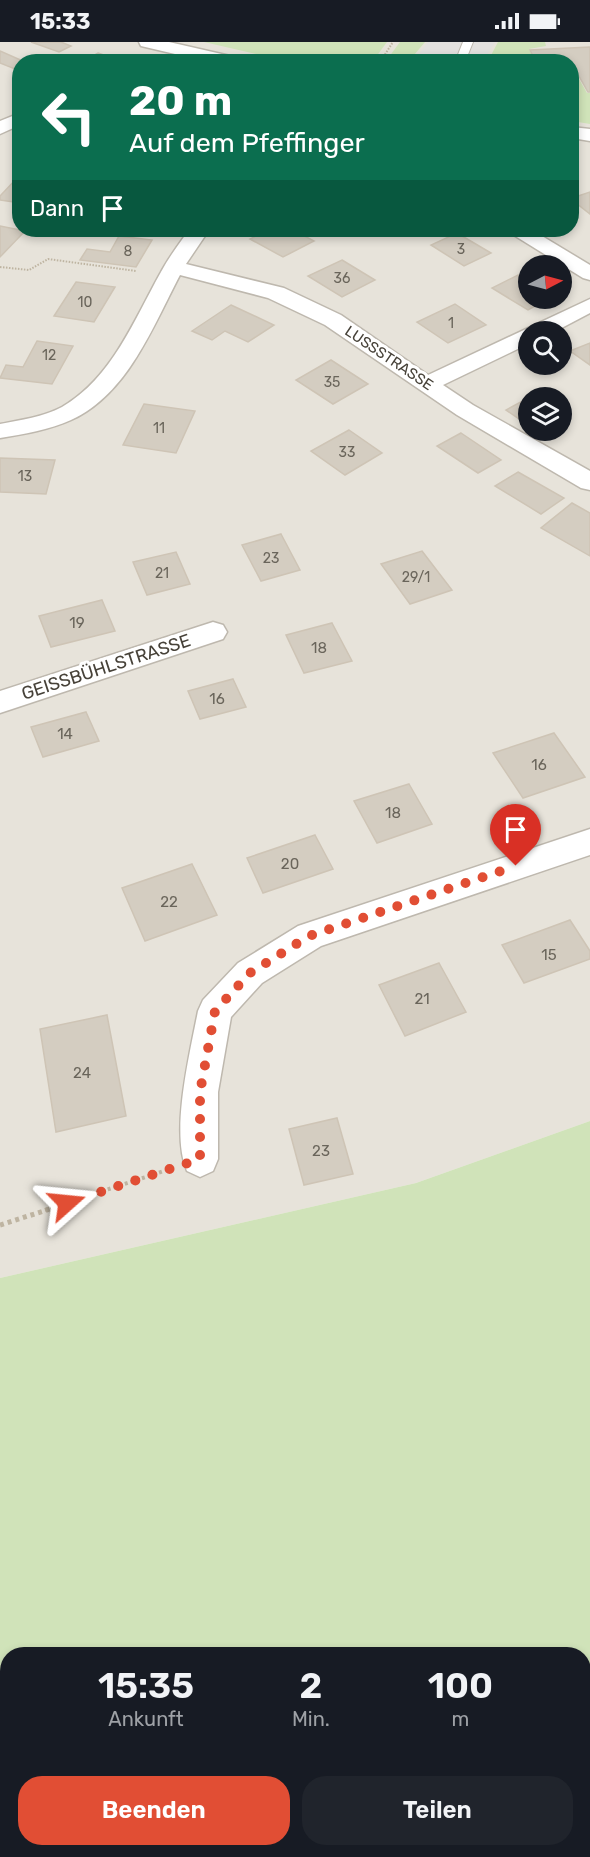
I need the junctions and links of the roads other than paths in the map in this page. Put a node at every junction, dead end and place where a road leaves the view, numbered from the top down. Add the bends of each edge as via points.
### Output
1 (147, 42) edge
2 (199, 54) edge
3 (194, 237) edge
4 (530, 237) edge
5 (171, 271) junction
6 (590, 274) edge
7 (590, 305) edge
8 (558, 321) edge
9 (518, 340) edge
10 (427, 384) junction
11 (0, 431) edge
12 (590, 482) edge
13 (213, 632) dead end
14 (0, 702) edge
15 (590, 842) edge
16 (200, 1159) road end

1 - 2 street
3 - 5 street
4 - 6 street
5 - 10 street, LUSSSTRASSE via 276,293 333,320
5 - 11 street via 119,368 98,392 70,412 38,424
7 - 8 street
9 - 10 street
10 - 12 street, LUSSSTRASSE
13 - 14 street, GEISSBÜHLSTRASSE
15 - 16 street via 309,936 250,973 215,1011 200,1092

